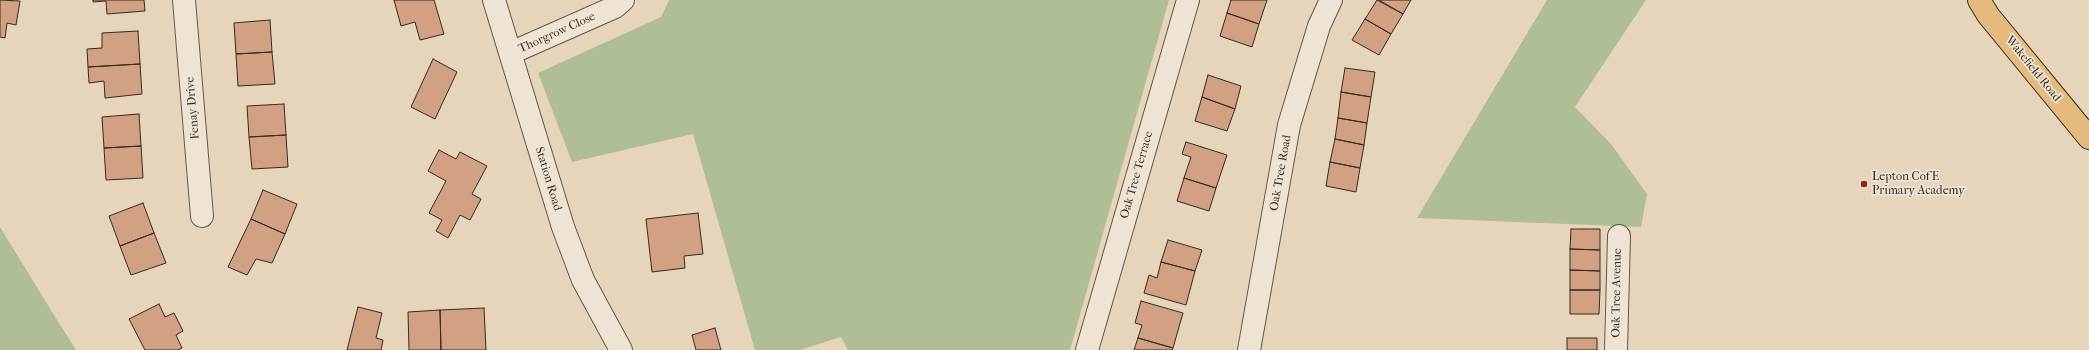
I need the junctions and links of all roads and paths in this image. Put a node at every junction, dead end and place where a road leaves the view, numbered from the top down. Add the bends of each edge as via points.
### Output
1 (184, 0) edge
2 (494, 0) edge
3 (623, 0) edge
4 (1188, 0) edge
5 (1331, 0) edge
6 (1979, 0) edge
7 (511, 53) junction
8 (2089, 138) edge
9 (202, 216) dead end
10 (1618, 236) dead end
11 (621, 350) edge
12 (1087, 350) edge
13 (1249, 350) edge
14 (1616, 350) edge

1 - 9 street, Fenay Drive
2 - 7 street, Station Road
3 - 7 street, Thorgrow Close via 615,7
4 - 12 street, Oak Tree Terrace
5 - 13 street, Oak Tree Road via 1319,26 1290,125
6 - 8 highway, Wakefield Road
7 - 11 street, Station Road via 573,254 583,280
10 - 14 street, Oak Tree Avenue

